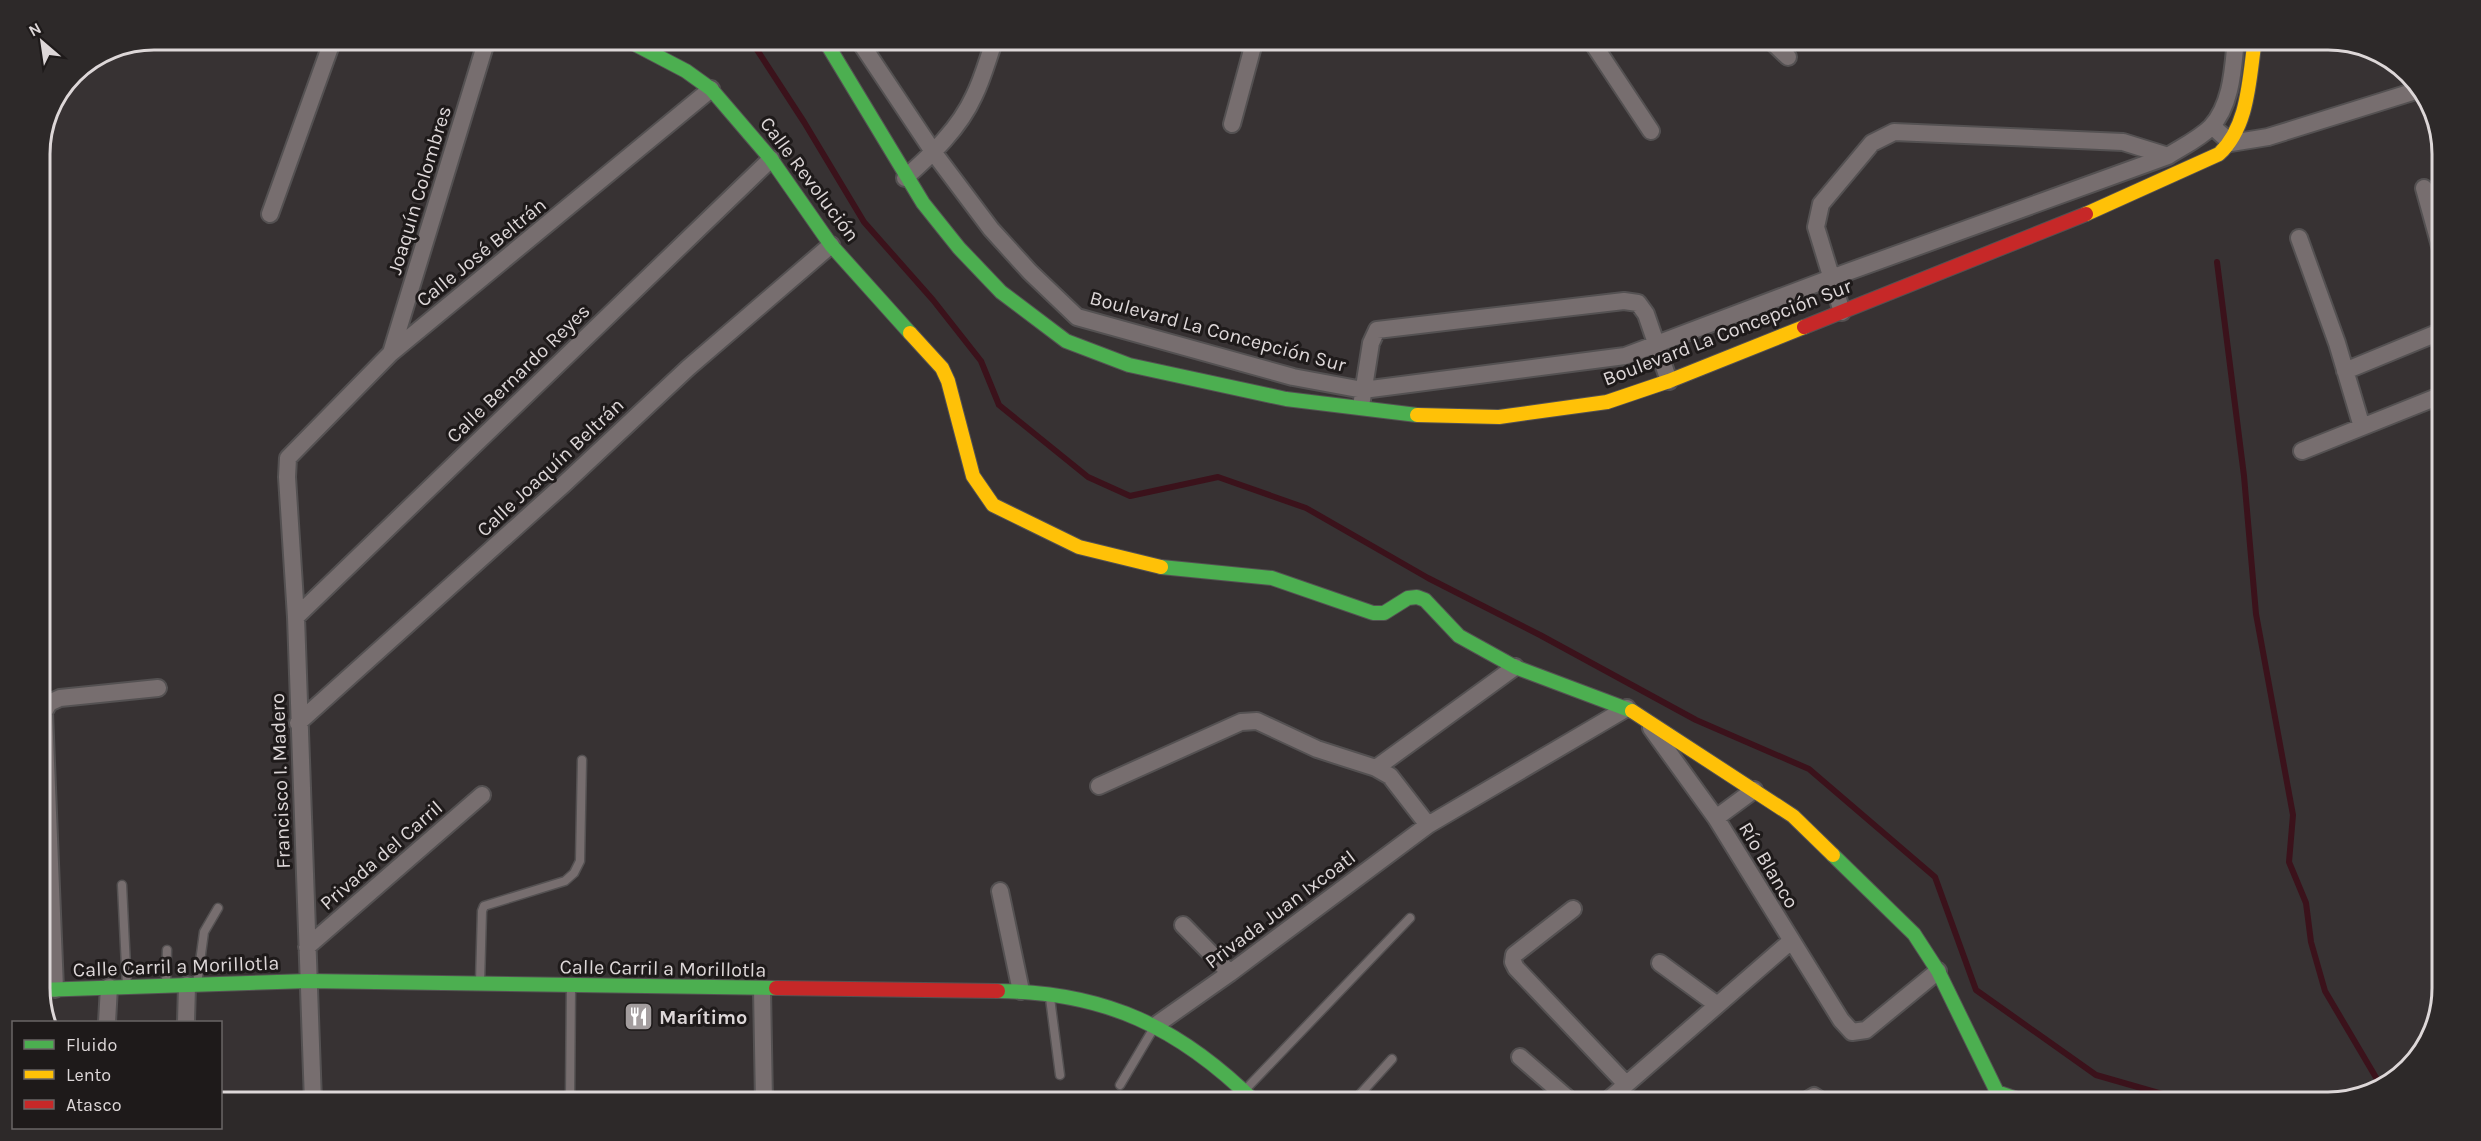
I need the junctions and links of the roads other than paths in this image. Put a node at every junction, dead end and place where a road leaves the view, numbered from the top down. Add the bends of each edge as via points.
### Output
1 (329, 50) edge
2 (484, 50) edge
3 (646, 50) edge
4 (830, 50) edge
5 (865, 50) edge
6 (991, 50) edge
7 (1252, 50) edge
8 (1597, 50) edge
9 (1781, 50) edge
10 (2235, 50) edge
11 (2253, 50) edge
12 (1788, 57) dead end
13 (711, 89) junction
14 (2411, 92) edge
15 (1232, 124) dead end
16 (2212, 126) junction
17 (1651, 131) dead end
18 (2230, 143) junction
19 (934, 153) junction
20 (2168, 156) junction
21 (771, 159) junction
22 (905, 178) junction
23 (2424, 188) dead end
24 (270, 214) dead end
25 (2431, 214) edge
26 (2300, 238) dead end
27 (831, 245) junction
28 (1831, 278) junction
29 (1842, 312) junction
30 (2431, 335) edge
31 (1656, 346) junction
32 (391, 353) junction
33 (2345, 371) junction
34 (1668, 381) junction
35 (1363, 390) junction
36 (2431, 398) edge
37 (1361, 410) junction
38 (2362, 427) junction
39 (2302, 451) dead end
40 (288, 459) joint
41 (296, 618) junction
42 (1515, 667) junction
43 (158, 688) dead end
44 (50, 703) edge
45 (1627, 708) junction
46 (1647, 722) junction
47 (298, 723) junction
48 (582, 760) dead end
49 (1376, 768) junction
50 (1099, 786) dead end
51 (1754, 790) junction
52 (482, 795) dead end
53 (1716, 818) junction
54 (1428, 825) junction
55 (122, 885) dead end
56 (1000, 891) dead end
57 (218, 908) dead end
58 (1573, 909) dead end
59 (1410, 918) dead end
60 (1183, 925) dead end
61 (1791, 941) junction
62 (307, 947) junction
63 (167, 950) dead end
64 (1660, 963) dead end
65 (1938, 971) junction
66 (1230, 973) junction
67 (308, 981) junction
68 (480, 984) junction
69 (166, 985) junction
70 (192, 985) junction
71 (571, 985) junction
72 (109, 987) junction
73 (127, 987) junction
74 (50, 989) edge
75 (762, 989) junction
76 (1021, 991) junction
77 (1050, 996) junction
78 (1716, 1004) junction
79 (106, 1021) edge
80 (186, 1021) edge
81 (1156, 1025) junction
82 (1520, 1057) dead end
83 (1392, 1059) dead end
84 (1060, 1075) dead end
85 (1625, 1083) junction
86 (1120, 1085) dead end
87 (313, 1092) edge
88 (570, 1092) edge
89 (764, 1092) edge
90 (1241, 1092) edge
91 (1253, 1092) edge
92 (1362, 1092) edge
93 (1560, 1092) edge
94 (1616, 1092) edge
95 (1990, 1092) edge

1 - 24 street
2 - 32 street, Joaquín Colombres
3 - 13 street, Calle Revolución
4 - 22 street, Boulevard La Concepción Sur
5 - 19 street, Boulevard La Concepción Sur
6 - 19 street via 974,97
7 - 15 street
8 - 17 street
9 - 12 street
10 - 16 street, Boulevard La Concepción Sur via 2231,87
11 - 18 street via 2241,123
13 - 21 street, Calle Revolución
13 - 32 street, Calle José Beltrán
14 - 18 street via 2268,137
16 - 18 street
16 - 20 street, Boulevard La Concepción Sur
18 - 29 street, Boulevard La Concepción Sur via 2219,154 2113,203
19 - 22 street
19 - 35 street, Boulevard La Concepción Sur via 991,230 1077,317 1293,377
20 - 28 street, Boulevard La Concepción Sur
20 - 28 street via 2122,142 1893,132 1872,143 1821,204 1816,227
21 - 27 street, Calle Revolución
21 - 41 street, Calle Bernardo Reyes
22 - 37 street, Boulevard La Concepción Sur via 959,248 1001,291 1066,341 1129,365 1286,399
23 - 25 street
26 - 33 street
27 - 42 street, Calle Revolución via 942,368 973,476 993,505 1079,547 1152,566 1272,578 1373,613 1384,613 1408,598 1417,597 1425,600 1459,636
27 - 47 street, Calle Joaquín Beltrán via 688,368
28 - 29 street
28 - 31 street, Boulevard La Concepción Sur
29 - 34 street, Boulevard La Concepción Sur
30 - 33 street
31 - 34 street
31 - 35 street, Boulevard La Concepción Sur via 1625,356
31 - 35 street via 1646,314 1638,303 1624,301 1391,327 1377,330 1371,343
32 - 40 street, Calle José Beltrán
33 - 38 street
34 - 37 street, Boulevard La Concepción Sur via 1607,402 1499,417
35 - 37 street
36 - 38 street
38 - 39 street
40 - 41 street, Francisco I. Madero
41 - 47 street, Francisco I. Madero
42 - 45 street
42 - 49 street
43 - 44 street via 60,698
45 - 46 street
45 - 54 street, Privada Juan Ixcoatl
46 - 51 street
46 - 53 street, Río Blanco
47 - 62 street, Francisco I. Madero
48 - 68 lane via 580,861 565,881 484,906
49 - 50 street via 1317,749 1257,721 1241,722
49 - 54 street via 1390,776
51 - 53 street
51 - 65 street via 1793,816 1914,934
52 - 62 street, Privada del Carril
53 - 61 street, Río Blanco
54 - 66 street, Privada Juan Ixcoatl
55 - 73 lane
56 - 76 street
57 - 70 lane via 204,932
58 - 85 street via 1514,955 1514,962
59 - 91 lane
60 - 66 street
61 - 65 street, Río Blanco via 1852,1032 1866,1030
61 - 78 street
62 - 67 street, Francisco I. Madero
63 - 69 lane
64 - 78 street
65 - 95 street
66 - 81 street, Privada Juan Ixcoatl
67 - 68 street, Calle Carril a Morillotla
67 - 70 street, Calle Carril a Morillotla
67 - 87 street, Francisco I. Madero
68 - 71 street, Calle Carril a Morillotla
69 - 70 street, Calle Carril a Morillotla
69 - 73 street, Calle Carril a Morillotla
70 - 80 street
71 - 75 street, Calle Carril a Morillotla
71 - 88 lane
72 - 73 street, Calle Carril a Morillotla
72 - 74 street, Calle Carril a Morillotla
72 - 79 street
75 - 76 street, Calle Carril a Morillotla
75 - 89 street
76 - 77 street, Calle Carril a Morillotla
77 - 81 street, Calle Carril a Morillotla via 1126,1012
77 - 84 lane
78 - 85 street
81 - 86 lane
81 - 90 street, Calle Carril a Morillotla via 1180,1039
82 - 93 street
83 - 92 lane
85 - 94 street

